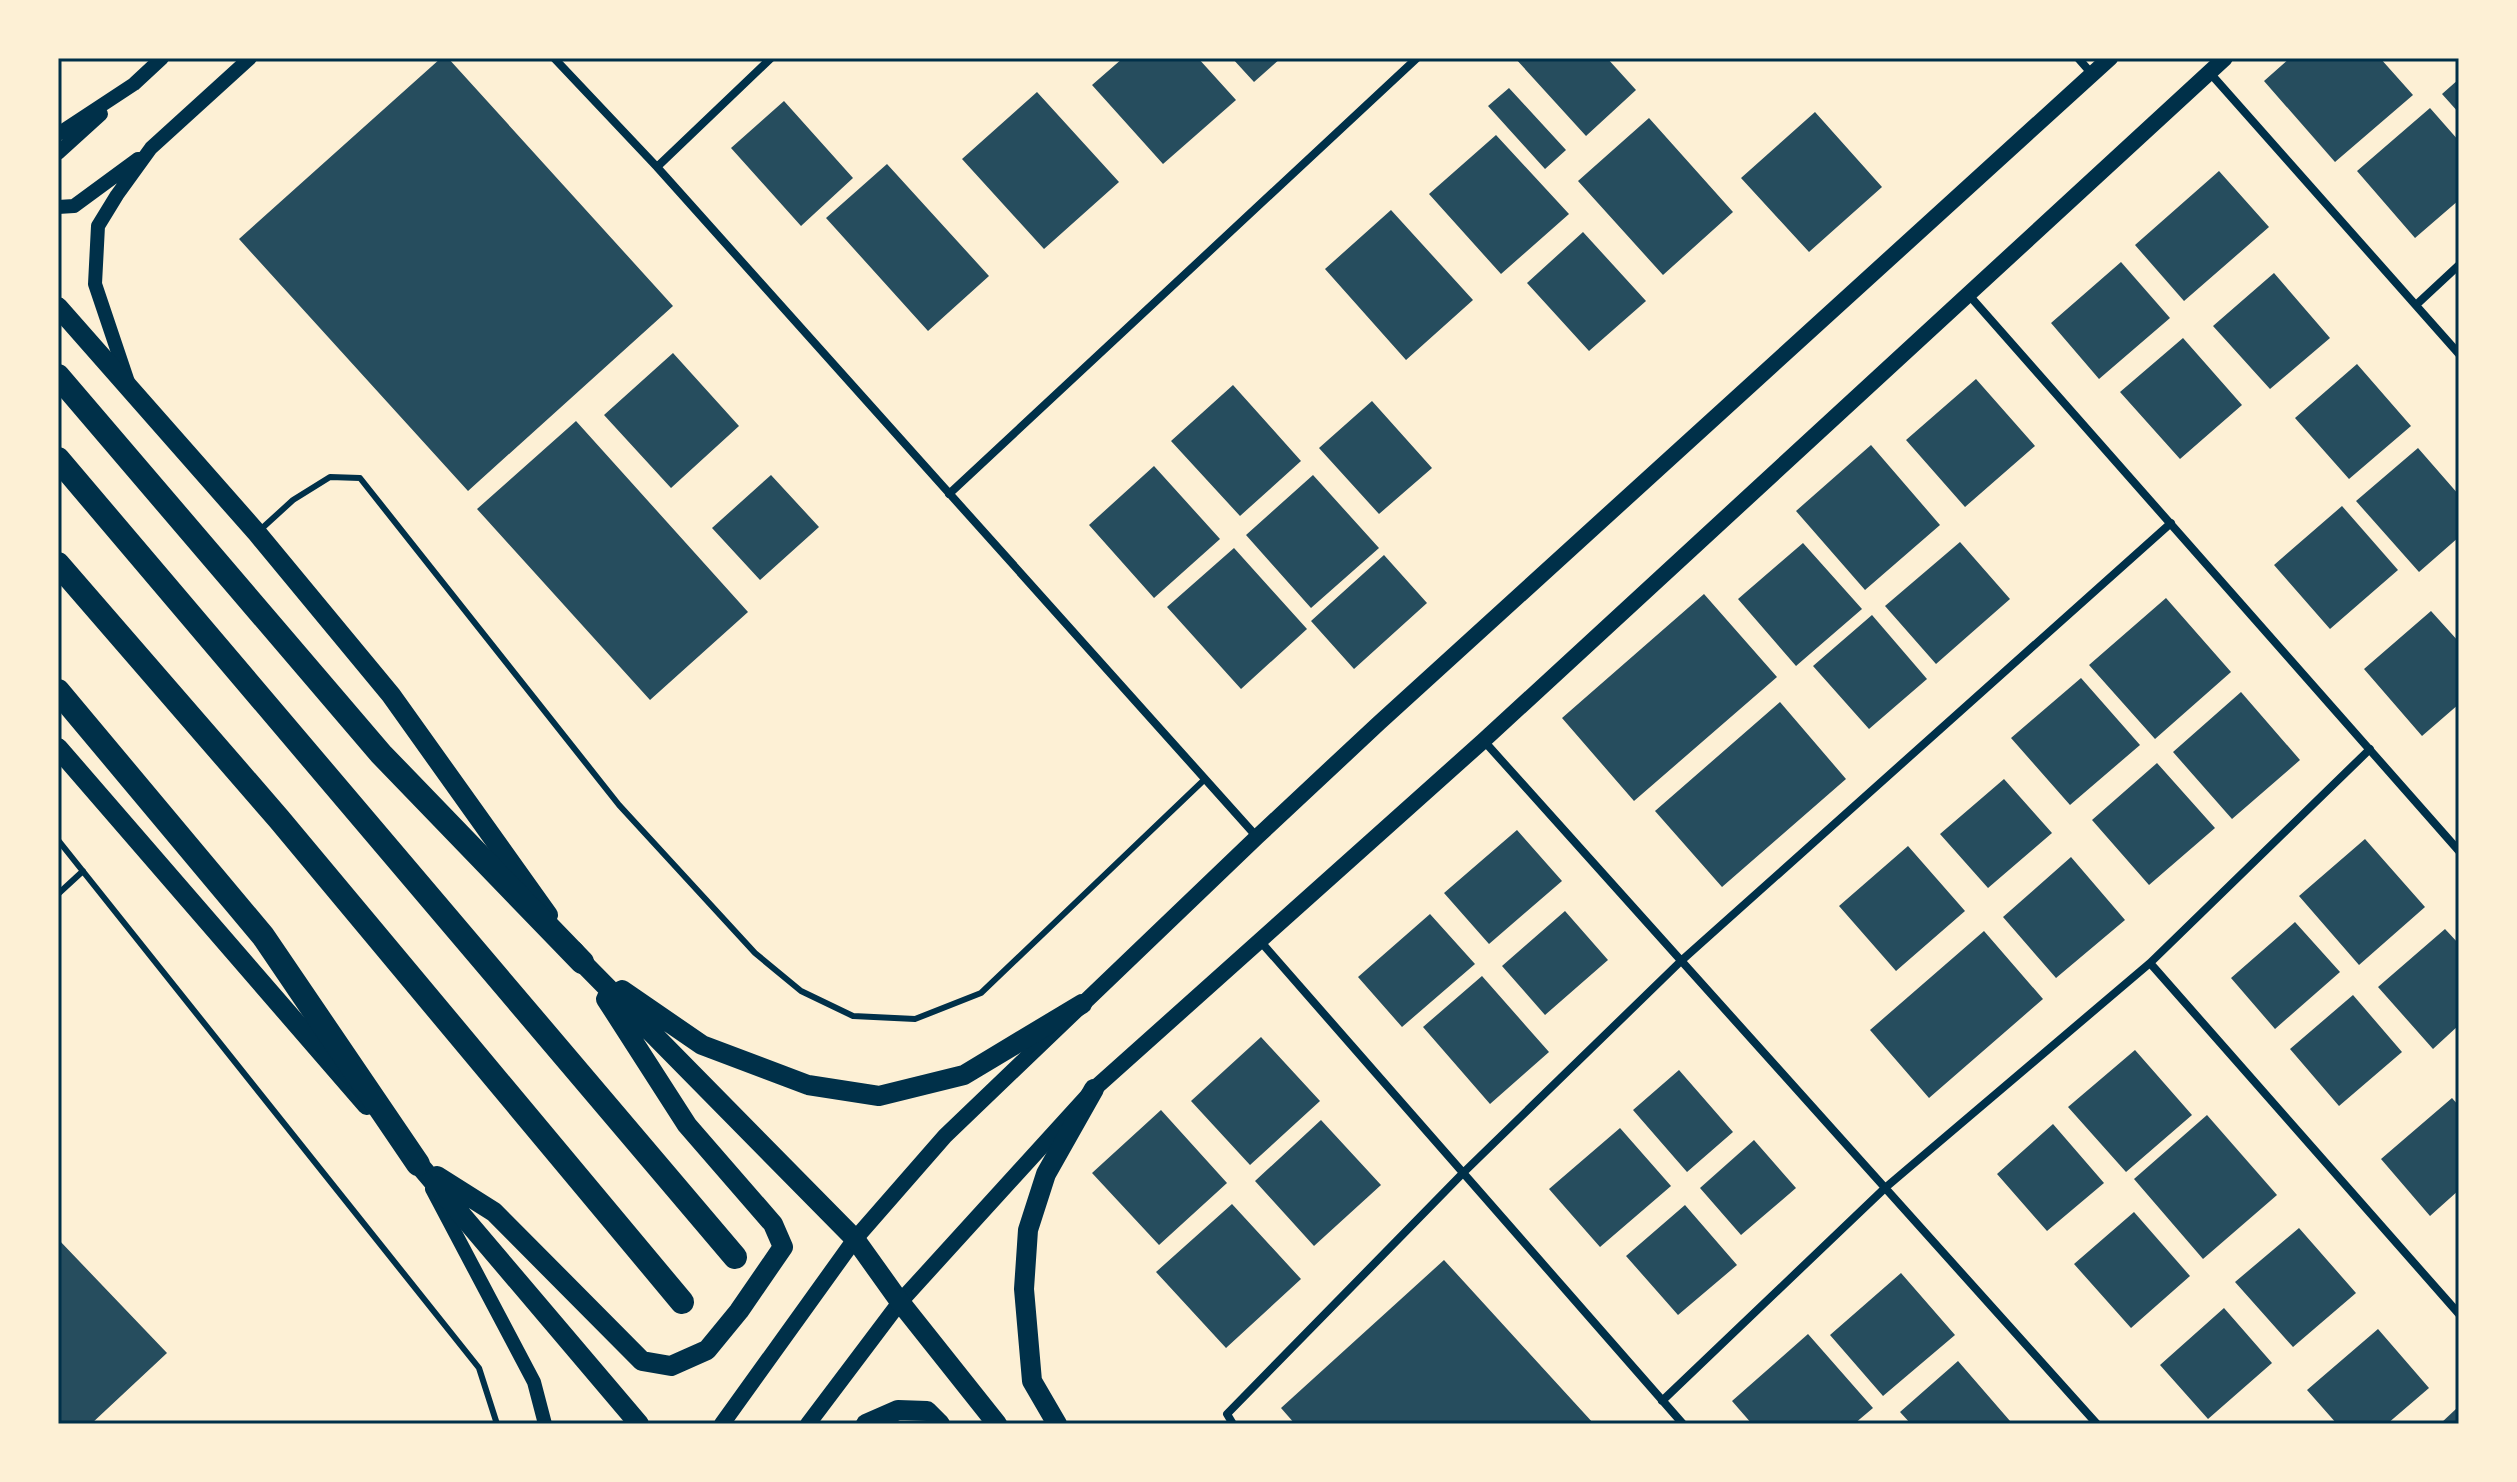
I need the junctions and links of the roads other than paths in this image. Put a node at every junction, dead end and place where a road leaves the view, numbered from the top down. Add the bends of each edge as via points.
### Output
1 (162, 58) edge
2 (250, 58) edge
3 (554, 58) edge
4 (771, 58) edge
5 (1417, 58) edge
6 (2078, 58) edge
7 (2110, 58) edge
8 (2225, 58) edge
9 (2209, 72) junction
10 (2092, 74) junction
11 (134, 84) junction
12 (59, 133) edge
13 (151, 148) junction
14 (58, 153) edge
15 (657, 167) junction
16 (58, 207) edge
17 (2459, 265) edge
18 (1968, 294) junction
19 (2416, 305) junction
20 (58, 307) edge
21 (2459, 354) edge
22 (58, 376) edge
23 (131, 390) junction
24 (58, 459) edge
25 (949, 494) junction
26 (2171, 523) junction
27 (257, 533) junction
28 (58, 564) edge
29 (58, 691) edge
30 (1483, 741) junction
31 (58, 748) edge
32 (2370, 749) junction
33 (1205, 779) junction
34 (1257, 837) junction
35 (58, 840) edge
36 (2459, 851) edge
37 (83, 871) junction
38 (58, 894) edge
39 (1261, 942) junction
40 (1681, 961) junction
41 (582, 962) junction
42 (2150, 963) junction
43 (1082, 1004) junction
44 (1094, 1089) junction
45 (418, 1164) junction
46 (1463, 1173) junction
47 (1885, 1188) junction
48 (855, 1239) junction
49 (735, 1257) dead end
50 (682, 1302) dead end
51 (900, 1302) junction
52 (2459, 1314) edge
53 (1662, 1401) junction
54 (497, 1424) edge
55 (545, 1424) edge
56 (639, 1424) edge
57 (722, 1424) edge
58 (808, 1424) edge
59 (866, 1424) edge
60 (940, 1424) edge
61 (997, 1424) edge
62 (1057, 1424) edge
63 (1233, 1424) edge
64 (1683, 1424) edge
65 (2097, 1424) edge

1 - 11 street
2 - 13 street
3 - 15 street
4 - 15 street
5 - 25 street
6 - 10 street
7 - 10 main road
8 - 9 main road
9 - 18 main road
9 - 19 street
10 - 34 main road
11 - 12 street
11 - 14 street
13 - 16 street via 74,206
13 - 23 street via 98,226 95,284
15 - 25 street
17 - 19 street
18 - 26 street
18 - 30 main road
19 - 21 street
20 - 23 main road
22 - 41 highway via 381,754
23 - 27 main road
24 - 49 highway
25 - 33 street
26 - 32 street
26 - 40 street
27 - 33 lane via 293,500 330,477 360,478 619,805 745,942 801,991 853,1016 915,1019 981,993
27 - 41 main road via 391,695
28 - 50 highway via 279,819
29 - 45 highway via 263,936
30 - 39 main road
30 - 40 street
31 - 45 main road
32 - 36 street
32 - 42 street
33 - 34 street
34 - 43 main road
35 - 37 lane
37 - 38 lane
37 - 54 lane via 479,1368
39 - 44 main road
39 - 46 street
40 - 46 street
40 - 47 street
41 - 43 main road via 702,1045 808,1085 879,1096 964,1075
41 - 45 main road via 687,1125 773,1224 783,1247 739,1311 707,1350 671,1366 642,1361 494,1212
41 - 48 main road
42 - 47 street
42 - 52 street
43 - 48 main road via 945,1136
44 - 51 main road
44 - 62 main road via 1046,1174 1028,1230 1024,1289 1032,1381
45 - 55 street via 534,1382
45 - 56 main road
46 - 53 street
46 - 63 street via 1227,1414
47 - 53 street
47 - 65 street
48 - 51 main road
48 - 57 main road
51 - 58 main road
51 - 61 main road
53 - 64 street
59 - 60 main road via 898,1410 927,1411

